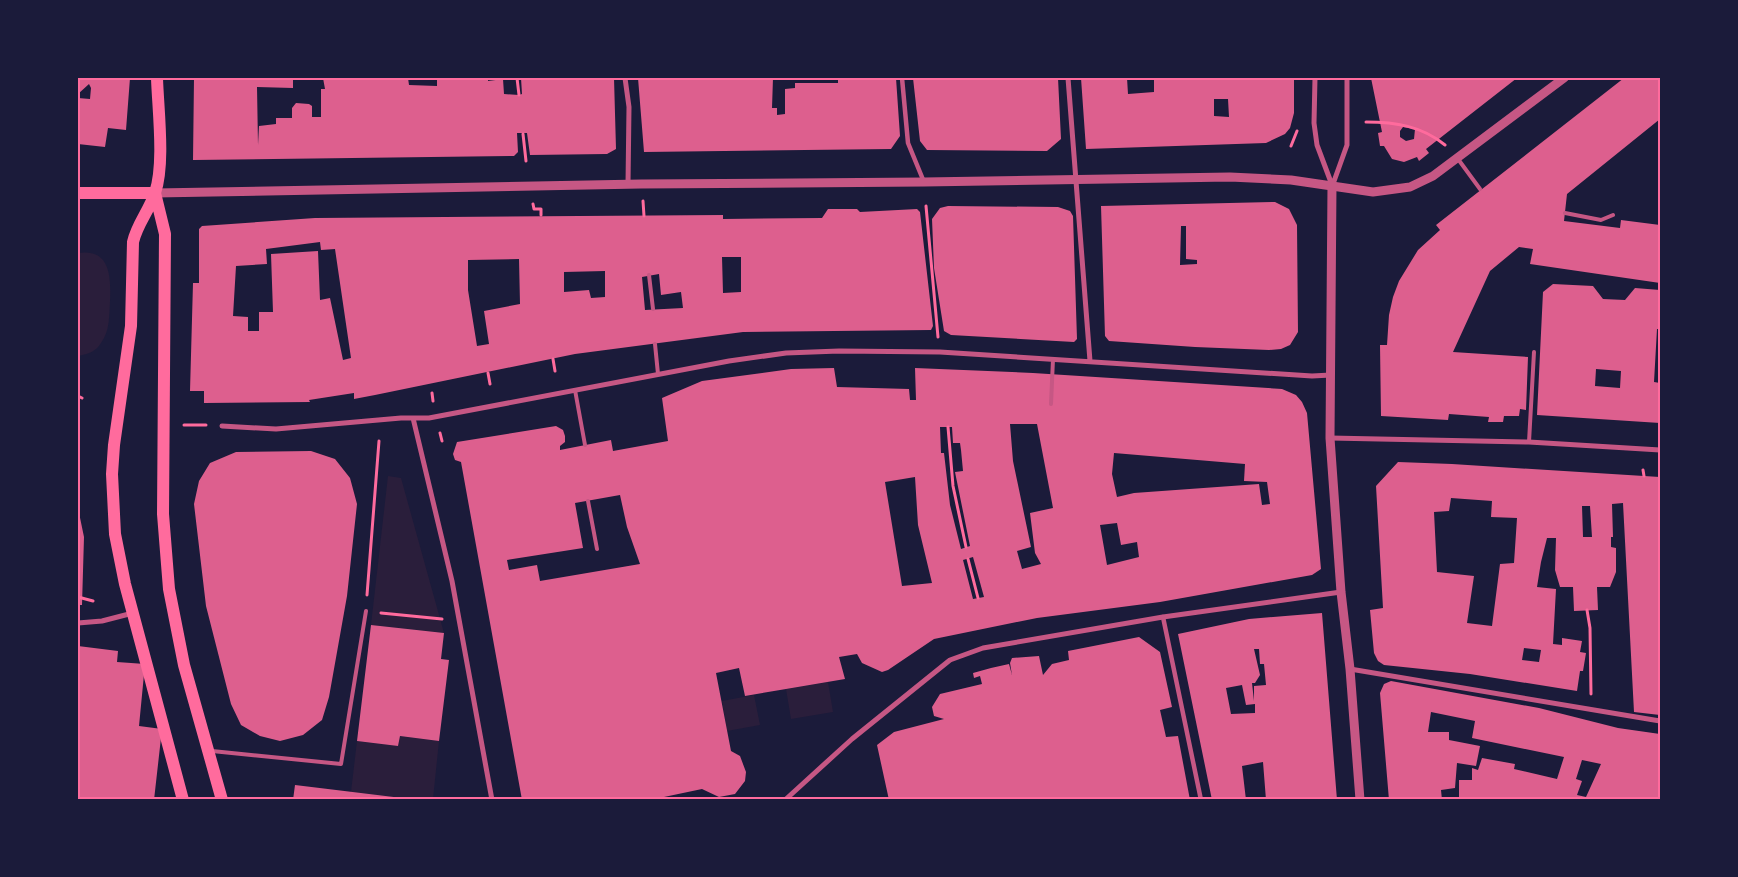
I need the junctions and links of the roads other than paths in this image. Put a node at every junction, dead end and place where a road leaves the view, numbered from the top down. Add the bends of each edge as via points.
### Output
1 (157, 78) edge
2 (625, 78) edge
3 (902, 78) edge
4 (1068, 78) edge
5 (1315, 78) edge
6 (1347, 78) edge
7 (1564, 78) edge
8 (1457, 158) junction
9 (1074, 178) junction
10 (924, 182) junction
11 (628, 184) junction
12 (1332, 185) junction
13 (1480, 189) dead end
14 (78, 193) edge
15 (155, 193) junction
16 (1565, 213) dead end
17 (1613, 215) dead end
18 (649, 275) dead end
19 (653, 309) dead end
20 (655, 344) dead end
21 (1534, 352) dead end
22 (1053, 359) junction
23 (1090, 361) junction
24 (658, 374) junction
25 (1331, 375) junction
26 (575, 390) junction
27 (1051, 404) dead end
28 (412, 418) junction
29 (222, 426) dead end
30 (1330, 438) junction
31 (1529, 442) junction
32 (585, 445) dead end
33 (1660, 450) edge
34 (588, 501) dead end
35 (596, 549) dead end
36 (1340, 592) junction
37 (366, 611) road end
38 (133, 613) junction
39 (1163, 617) junction
40 (78, 623) edge
41 (1350, 669) junction
42 (1660, 721) edge
43 (208, 751) junction
44 (183, 800) edge
45 (222, 800) edge
46 (492, 800) edge
47 (785, 800) edge
48 (1201, 800) edge
49 (1360, 800) edge

1 - 15 main road via 160,150
2 - 11 street via 629,107
3 - 10 street via 908,143
4 - 9 street
5 - 12 street via 1317,145
6 - 12 street via 1348,145
7 - 8 street
8 - 12 street via 1410,187 1373,192
8 - 13 lane
9 - 10 street
9 - 12 street via 1259,177
9 - 23 street
10 - 11 street
11 - 15 street
12 - 25 street
14 - 15 main road
15 - 38 main road via 133,242 131,326 112,465 115,534
15 - 43 main road via 165,234 163,514 167,572 175,627
16 - 17 lane via 1601,220
18 - 19 lane
20 - 24 lane
21 - 31 lane
22 - 23 street
22 - 24 street via 940,352 786,353
22 - 27 lane
23 - 25 street
24 - 26 street
25 - 30 street
26 - 28 street via 430,418
26 - 32 lane
28 - 29 street via 276,429
28 - 46 street via 452,581
30 - 31 street
30 - 36 street
31 - 33 street
34 - 35 lane
36 - 39 street
36 - 41 street
37 - 43 lane via 342,764
38 - 40 street via 102,622
38 - 44 main road
39 - 47 street via 983,648 950,660 852,739
39 - 48 street
41 - 42 street
41 - 49 street
43 - 45 main road

